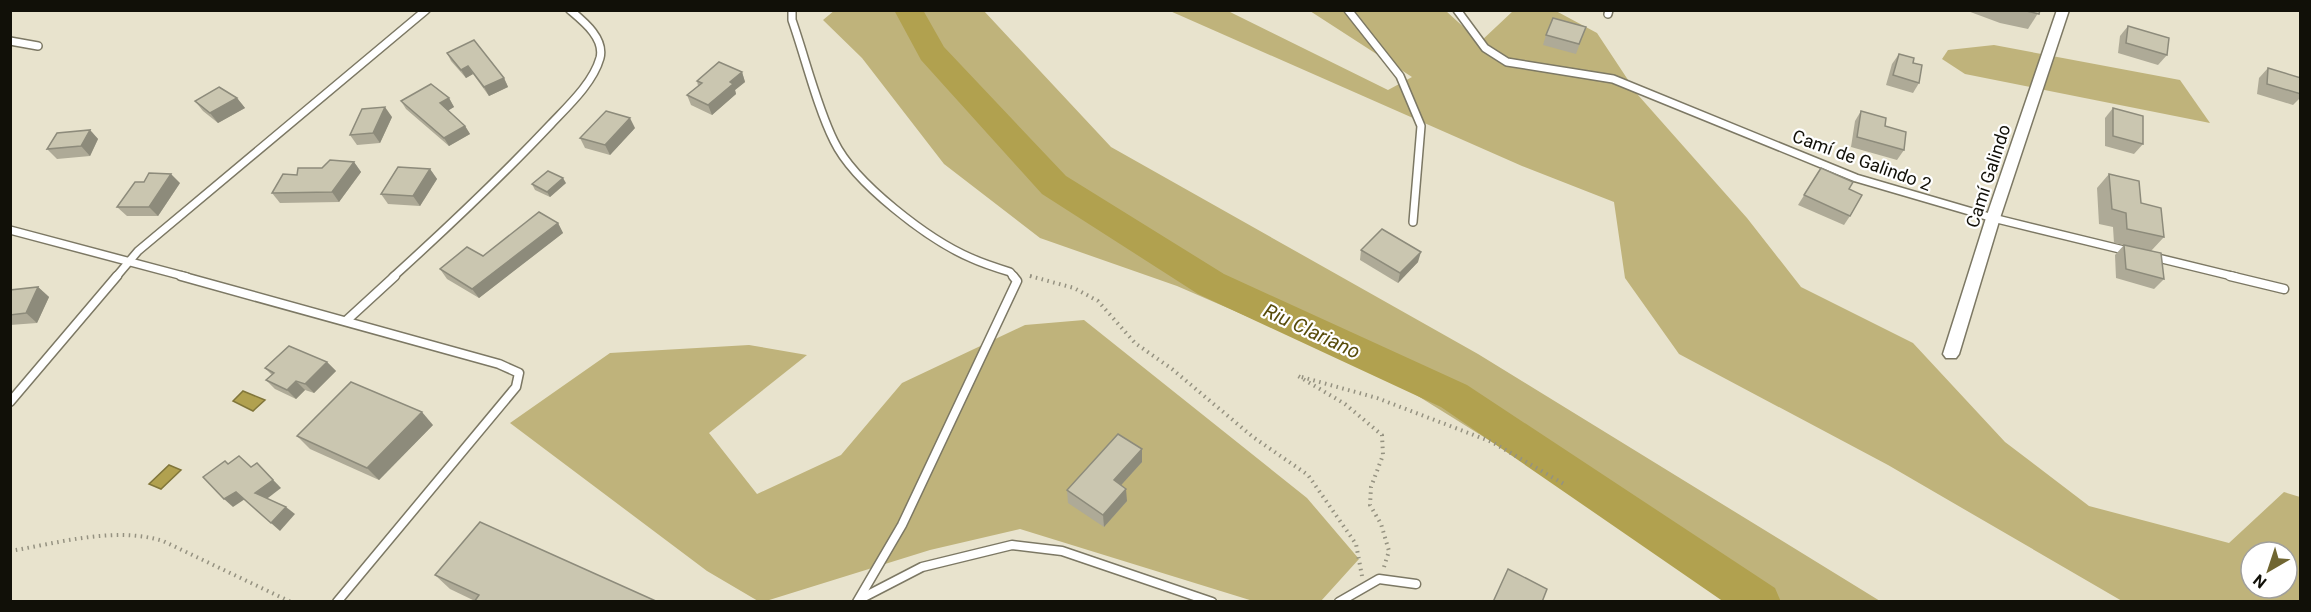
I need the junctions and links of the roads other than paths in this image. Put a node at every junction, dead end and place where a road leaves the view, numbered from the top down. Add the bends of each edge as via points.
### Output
1 (426, 10) edge
2 (570, 10) edge
3 (792, 10) edge
4 (1348, 10) edge
5 (1457, 10) edge
6 (2063, 10) edge
7 (10, 41) edge
8 (38, 46) dead end
9 (1993, 218) junction
10 (1413, 222) dead end
11 (10, 230) edge
12 (2132, 252) edge
13 (2144, 255) edge
14 (128, 261) junction
15 (2284, 289) dead end
16 (347, 320) junction
17 (1951, 354) dead end
18 (10, 402) edge
19 (1416, 584) dead end
20 (337, 602) edge
21 (858, 602) edge
22 (1212, 602) edge
23 (1339, 602) edge

1 - 14 lane
2 - 16 lane via 597,37 600,55 594,73 570,105
3 - 21 lane via 792,20 834,142 857,173 925,231 970,258 1010,272 1017,281 902,525
4 - 10 lane via 1400,76 1422,126
5 - 9 lane, Camí de Galindo 2 via 1485,48 1507,62 1596,74 1628,83 1856,178
6 - 9 street, Camí Galindo
7 - 8 lane
9 - 12 lane, Camí de Galindo 2
9 - 17 street, Camí Galindo
11 - 14 lane
13 - 15 lane
14 - 16 lane
14 - 18 lane
16 - 20 lane via 513,369 519,373 520,381
19 - 23 lane via 1379,579
21 - 22 lane via 872,590 922,567 1012,545 1062,551

